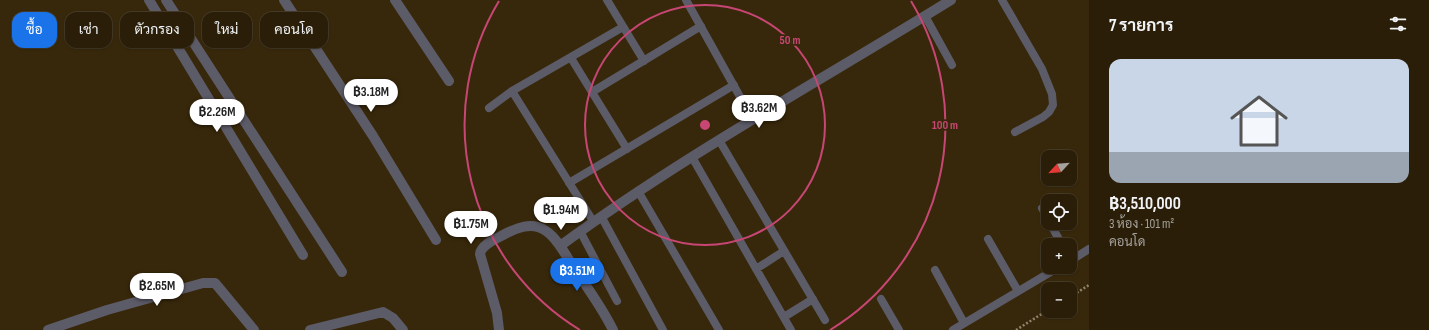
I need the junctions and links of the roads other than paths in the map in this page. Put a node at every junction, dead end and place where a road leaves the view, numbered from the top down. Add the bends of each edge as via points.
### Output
1 (150, 0) edge
2 (166, 0) edge
3 (284, 0) edge
4 (395, 0) edge
5 (607, 0) edge
6 (686, 0) edge
7 (951, 0) edge
8 (1002, 0) edge
9 (925, 16) junction
10 (701, 26) junction
11 (623, 27) junction
12 (571, 58) junction
13 (644, 61) junction
14 (952, 65) dead end
15 (449, 81) dead end
16 (734, 86) junction
17 (512, 91) junction
18 (592, 92) junction
19 (489, 108) dead end
20 (753, 120) junction
21 (1015, 132) dead end
22 (719, 140) junction
23 (627, 149) junction
24 (692, 157) junction
25 (569, 183) junction
26 (638, 191) junction
27 (597, 219) junction
28 (580, 231) junction
29 (988, 239) dead end
30 (436, 240) dead end
31 (560, 246) junction
32 (1089, 249) edge
33 (784, 251) junction
34 (303, 255) dead end
35 (1077, 257) edge
36 (756, 269) junction
37 (935, 270) dead end
38 (342, 272) dead end
39 (1047, 274) edge
40 (1018, 291) junction
41 (813, 299) junction
42 (881, 299) dead end
43 (617, 301) dead end
44 (784, 316) junction
45 (825, 320) dead end
46 (964, 323) junction
47 (48, 330) edge
48 (254, 330) edge
49 (310, 330) edge
50 (403, 330) edge
51 (499, 330) edge
52 (613, 330) edge
53 (663, 330) edge
54 (719, 330) edge
55 (791, 330) edge
56 (899, 330) edge
57 (953, 330) edge

1 - 34 street
2 - 38 street
3 - 30 street via 373,136
4 - 15 street
5 - 11 lane
6 - 10 lane
7 - 9 street
8 - 21 lane via 1042,70 1052,94 1053,105 1049,112
9 - 14 lane
9 - 20 street
10 - 13 lane
10 - 16 lane
11 - 12 lane
11 - 13 lane
12 - 17 lane
12 - 18 lane
13 - 18 lane
16 - 20 lane
16 - 23 lane
17 - 19 lane
17 - 25 lane
18 - 23 lane
20 - 22 street
22 - 24 street
22 - 33 lane
23 - 25 lane
24 - 26 street
24 - 36 lane
25 - 27 lane
26 - 27 street
26 - 54 lane
27 - 28 street
27 - 53 lane
28 - 31 street
28 - 43 lane
29 - 40 lane
31 - 51 street via 546,230 530,225 517,228 481,249 480,254 497,313
31 - 52 street
32 - 35 lane
33 - 36 lane
33 - 41 lane
36 - 44 lane
37 - 46 lane
39 - 40 lane
40 - 46 lane
41 - 44 lane
41 - 45 lane
42 - 56 lane
44 - 55 lane
46 - 57 lane
47 - 48 street via 107,310 203,283 215,283
49 - 50 street via 382,312 393,318

